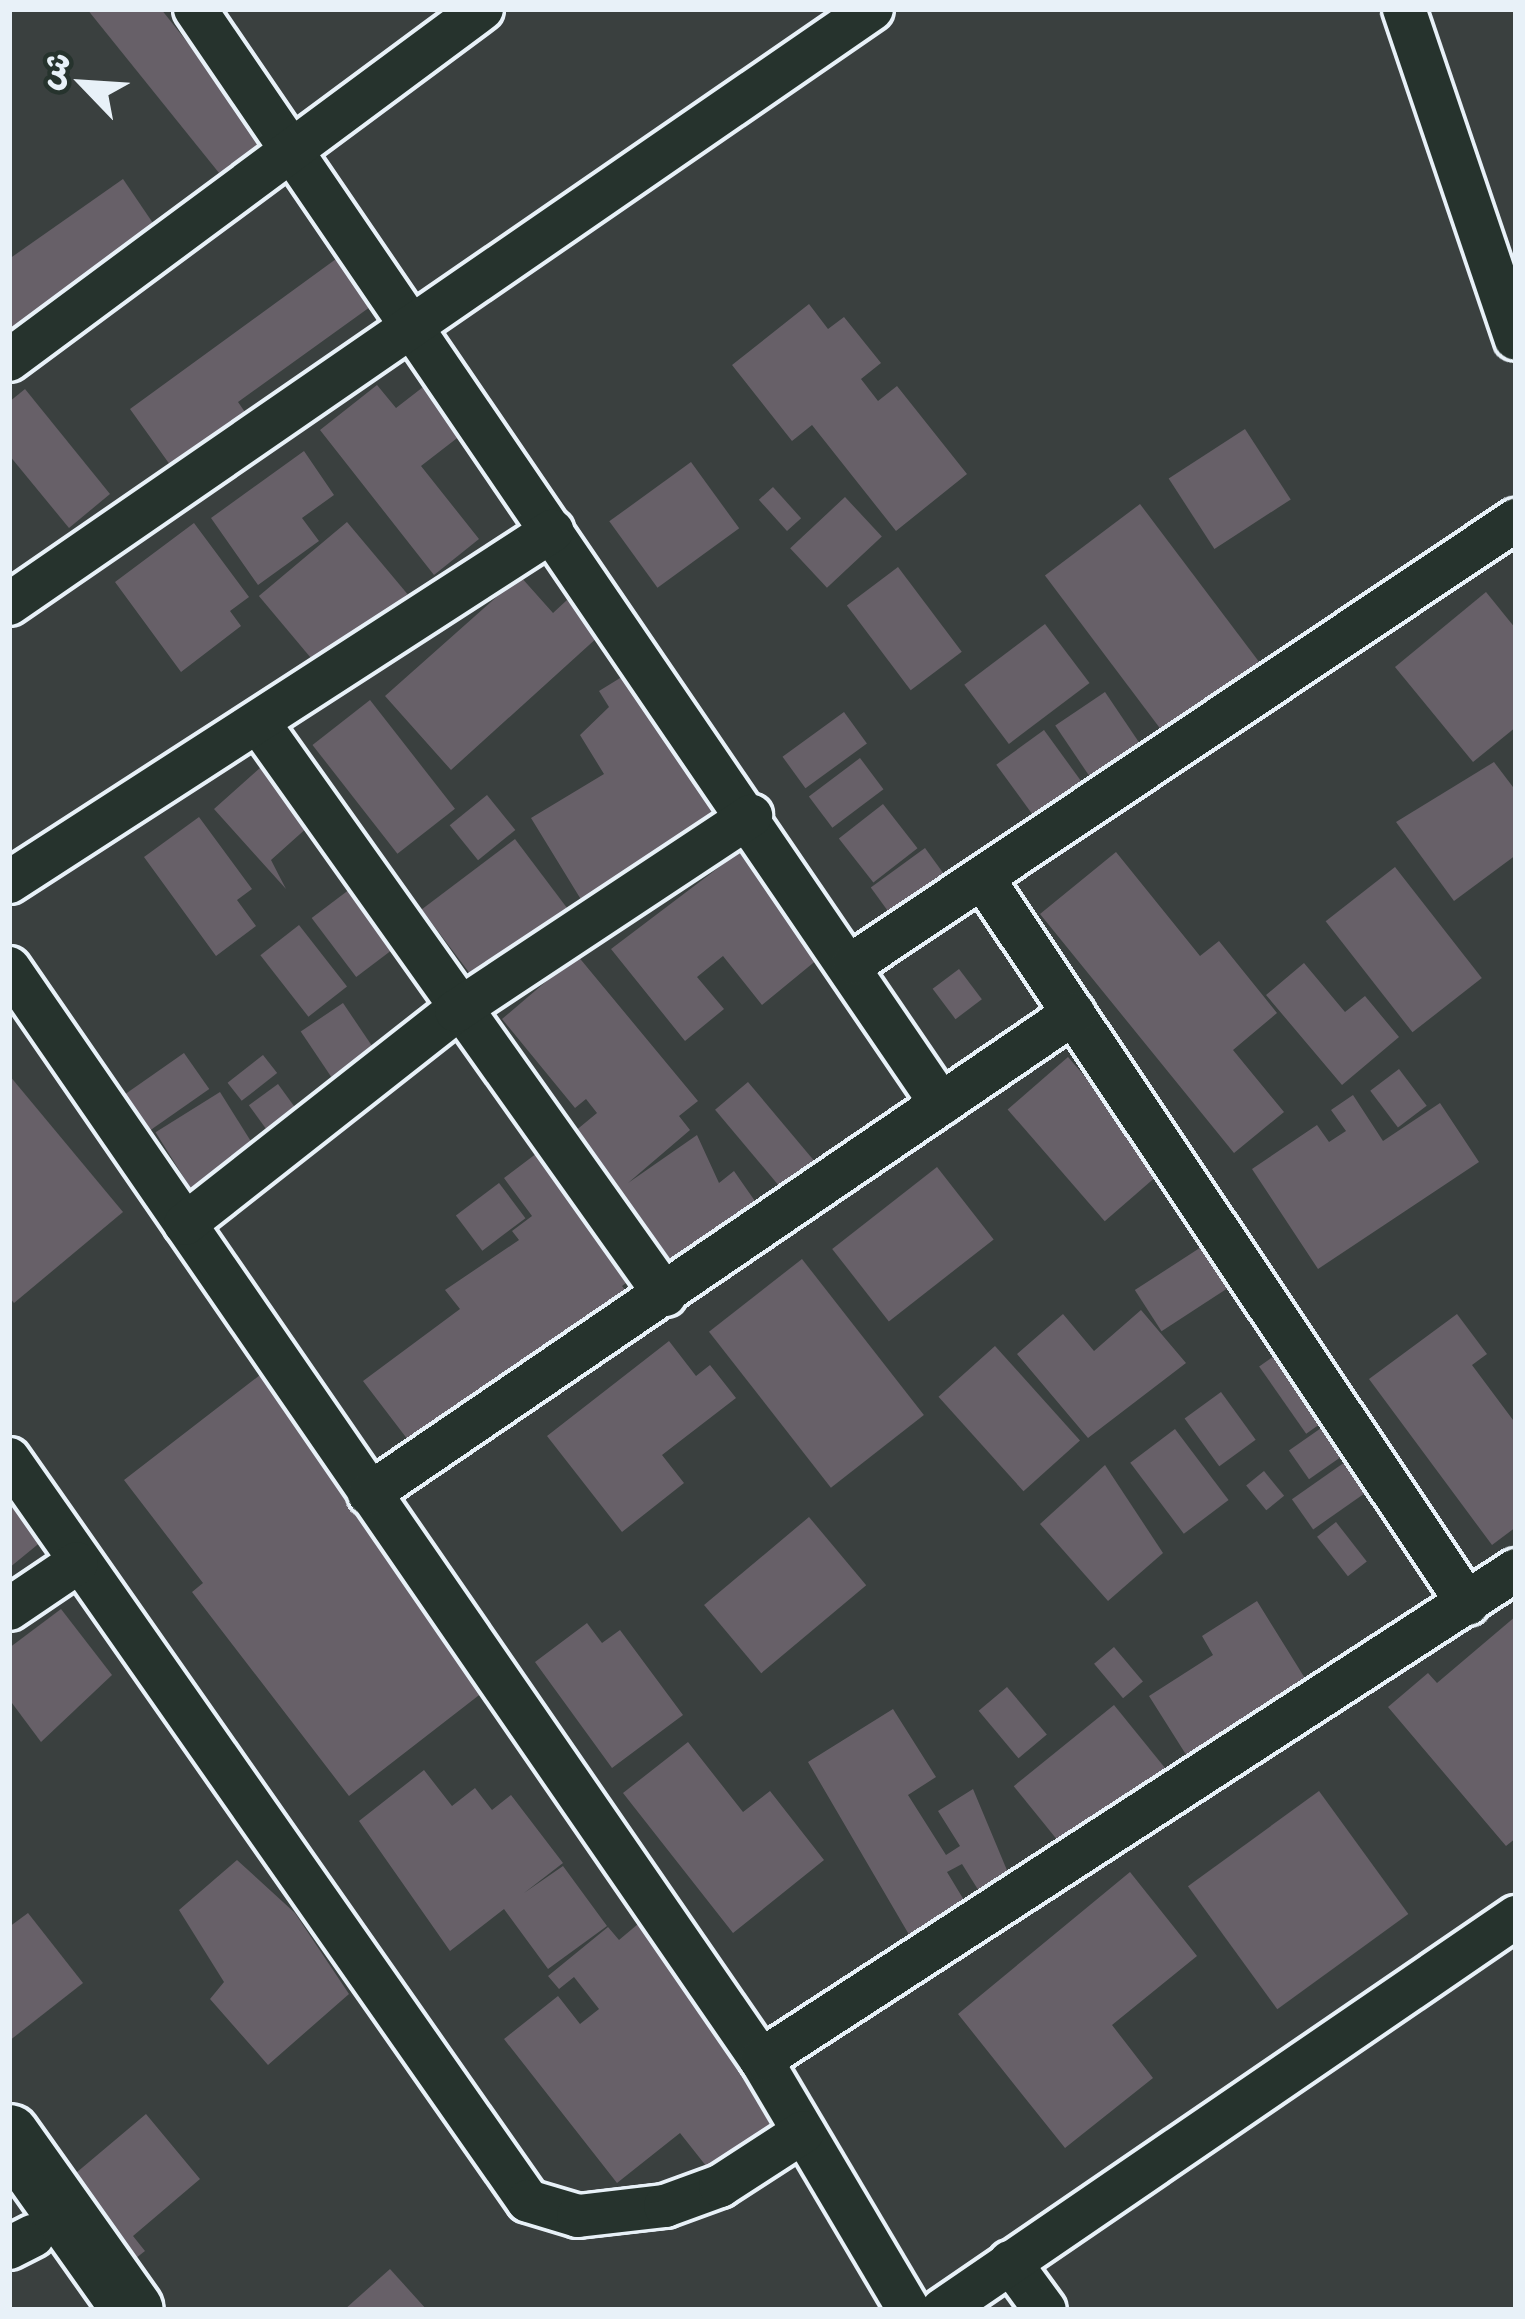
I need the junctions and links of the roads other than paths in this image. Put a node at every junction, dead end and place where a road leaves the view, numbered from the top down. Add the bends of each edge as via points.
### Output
1 (195, 9) edge
2 (482, 9) edge
3 (872, 9) edge
4 (1404, 9) edge
5 (296, 156) junction
6 (414, 328) junction
7 (1516, 339) edge
8 (9, 360) edge
9 (1516, 520) edge
10 (553, 531) junction
11 (14, 588) edge
12 (258, 722) junction
13 (752, 816) junction
14 (9, 882) edge
15 (986, 883) junction
16 (854, 963) junction
17 (9, 968) edge
18 (456, 1011) junction
19 (1074, 1013) junction
20 (941, 1104) junction
21 (185, 1225) junction
22 (665, 1295) junction
23 (9, 1459) edge
24 (369, 1494) junction
25 (77, 1563) junction
26 (1516, 1570) edge
27 (1468, 1604) junction
28 (9, 1609) edge
29 (1516, 1917) edge
30 (761, 2060) junction
31 (803, 2132) junction
32 (9, 2135) edge
33 (17, 2229) edge
34 (1010, 2262) junction
35 (84, 2310) edge
36 (133, 2310) edge
37 (909, 2310) edge
38 (942, 2310) edge
39 (1045, 2310) edge

1 - 5 street
2 - 5 street
3 - 6 street
4 - 7 street
5 - 6 street
5 - 8 street
6 - 10 street
6 - 11 street
9 - 15 street
10 - 12 street
10 - 13 street
12 - 14 street
12 - 18 street
13 - 16 street
13 - 18 street
15 - 16 street
15 - 19 street
16 - 20 street
17 - 21 street
18 - 21 street
18 - 22 street
19 - 20 street
19 - 27 street
20 - 22 street
21 - 24 street
22 - 24 street
23 - 25 street
24 - 30 street
25 - 28 street
25 - 31 street via 528,2201 578,2216 665,2206 720,2186
26 - 27 street
27 - 30 street
29 - 34 street
30 - 31 street
31 - 37 street
32 - 36 main road
33 - 35 main road
34 - 38 street
34 - 39 street

